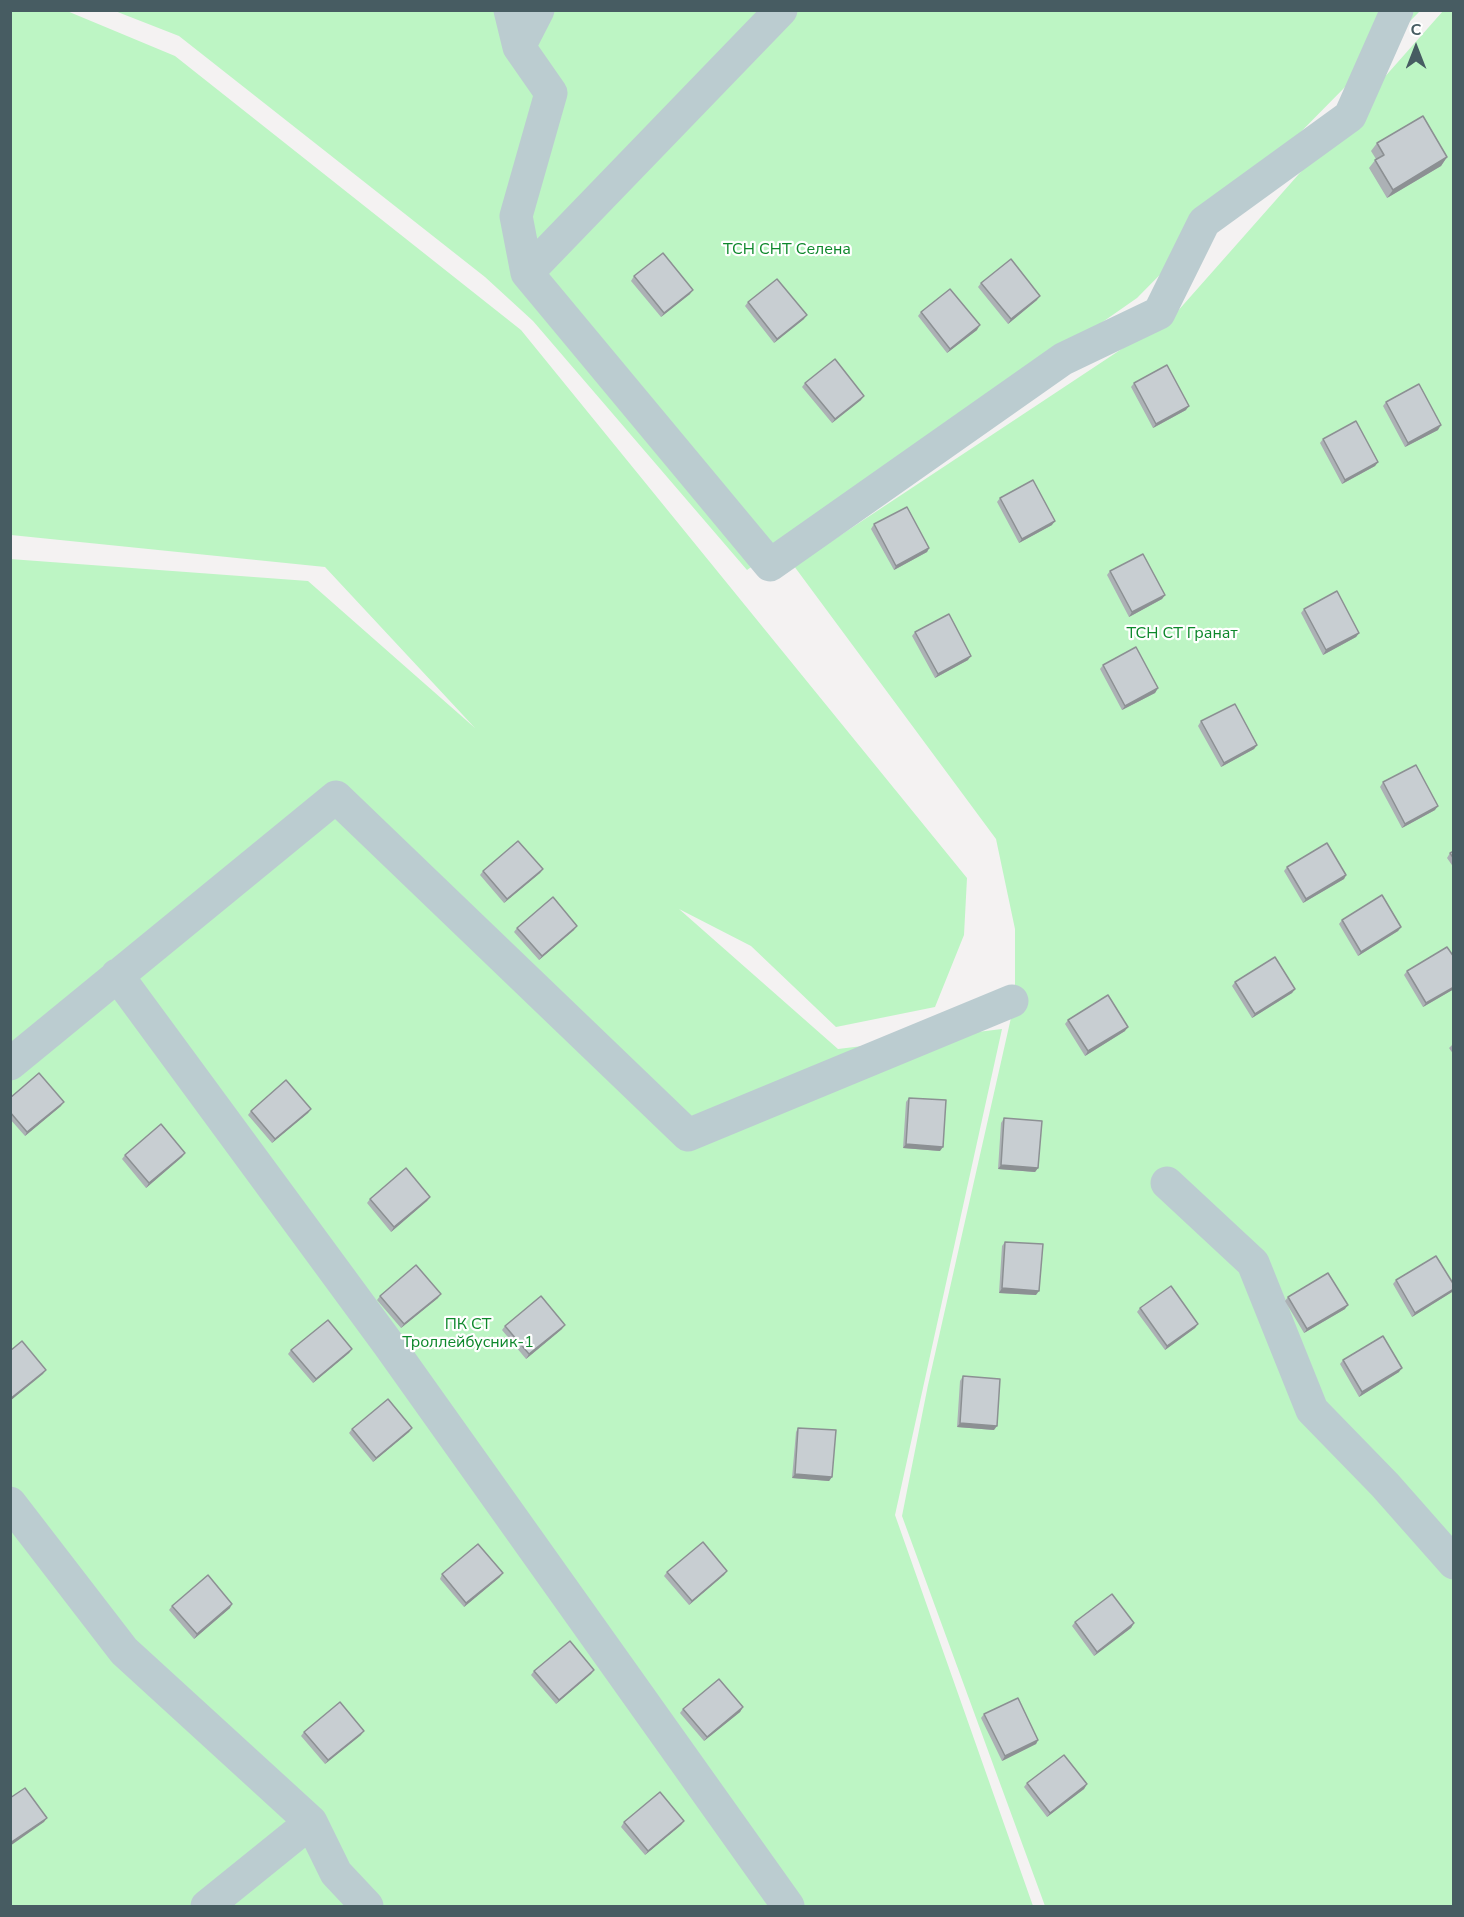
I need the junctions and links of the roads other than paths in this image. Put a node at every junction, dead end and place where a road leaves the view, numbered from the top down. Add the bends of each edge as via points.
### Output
1 (510, 10) edge
2 (538, 10) edge
3 (781, 10) edge
4 (1397, 10) edge
5 (519, 47) junction
6 (527, 273) junction
7 (117, 975) junction
8 (1011, 1001) dead end
9 (10, 1064) edge
10 (1167, 1183) dead end
11 (10, 1503) edge
12 (1454, 1563) edge
13 (311, 1822) junction
14 (207, 1906) edge
15 (367, 1906) edge
16 (788, 1906) edge

1 - 5 lane
2 - 5 lane
3 - 6 lane
4 - 6 lane via 1350,116 1204,222 1159,312 1064,359 770,566
5 - 6 lane via 551,93 516,216
7 - 8 lane via 336,797 688,1135
7 - 9 lane
7 - 16 lane via 389,1345
10 - 12 lane via 1253,1263 1312,1410
11 - 13 lane via 124,1651
13 - 14 lane
13 - 15 lane via 336,1873

